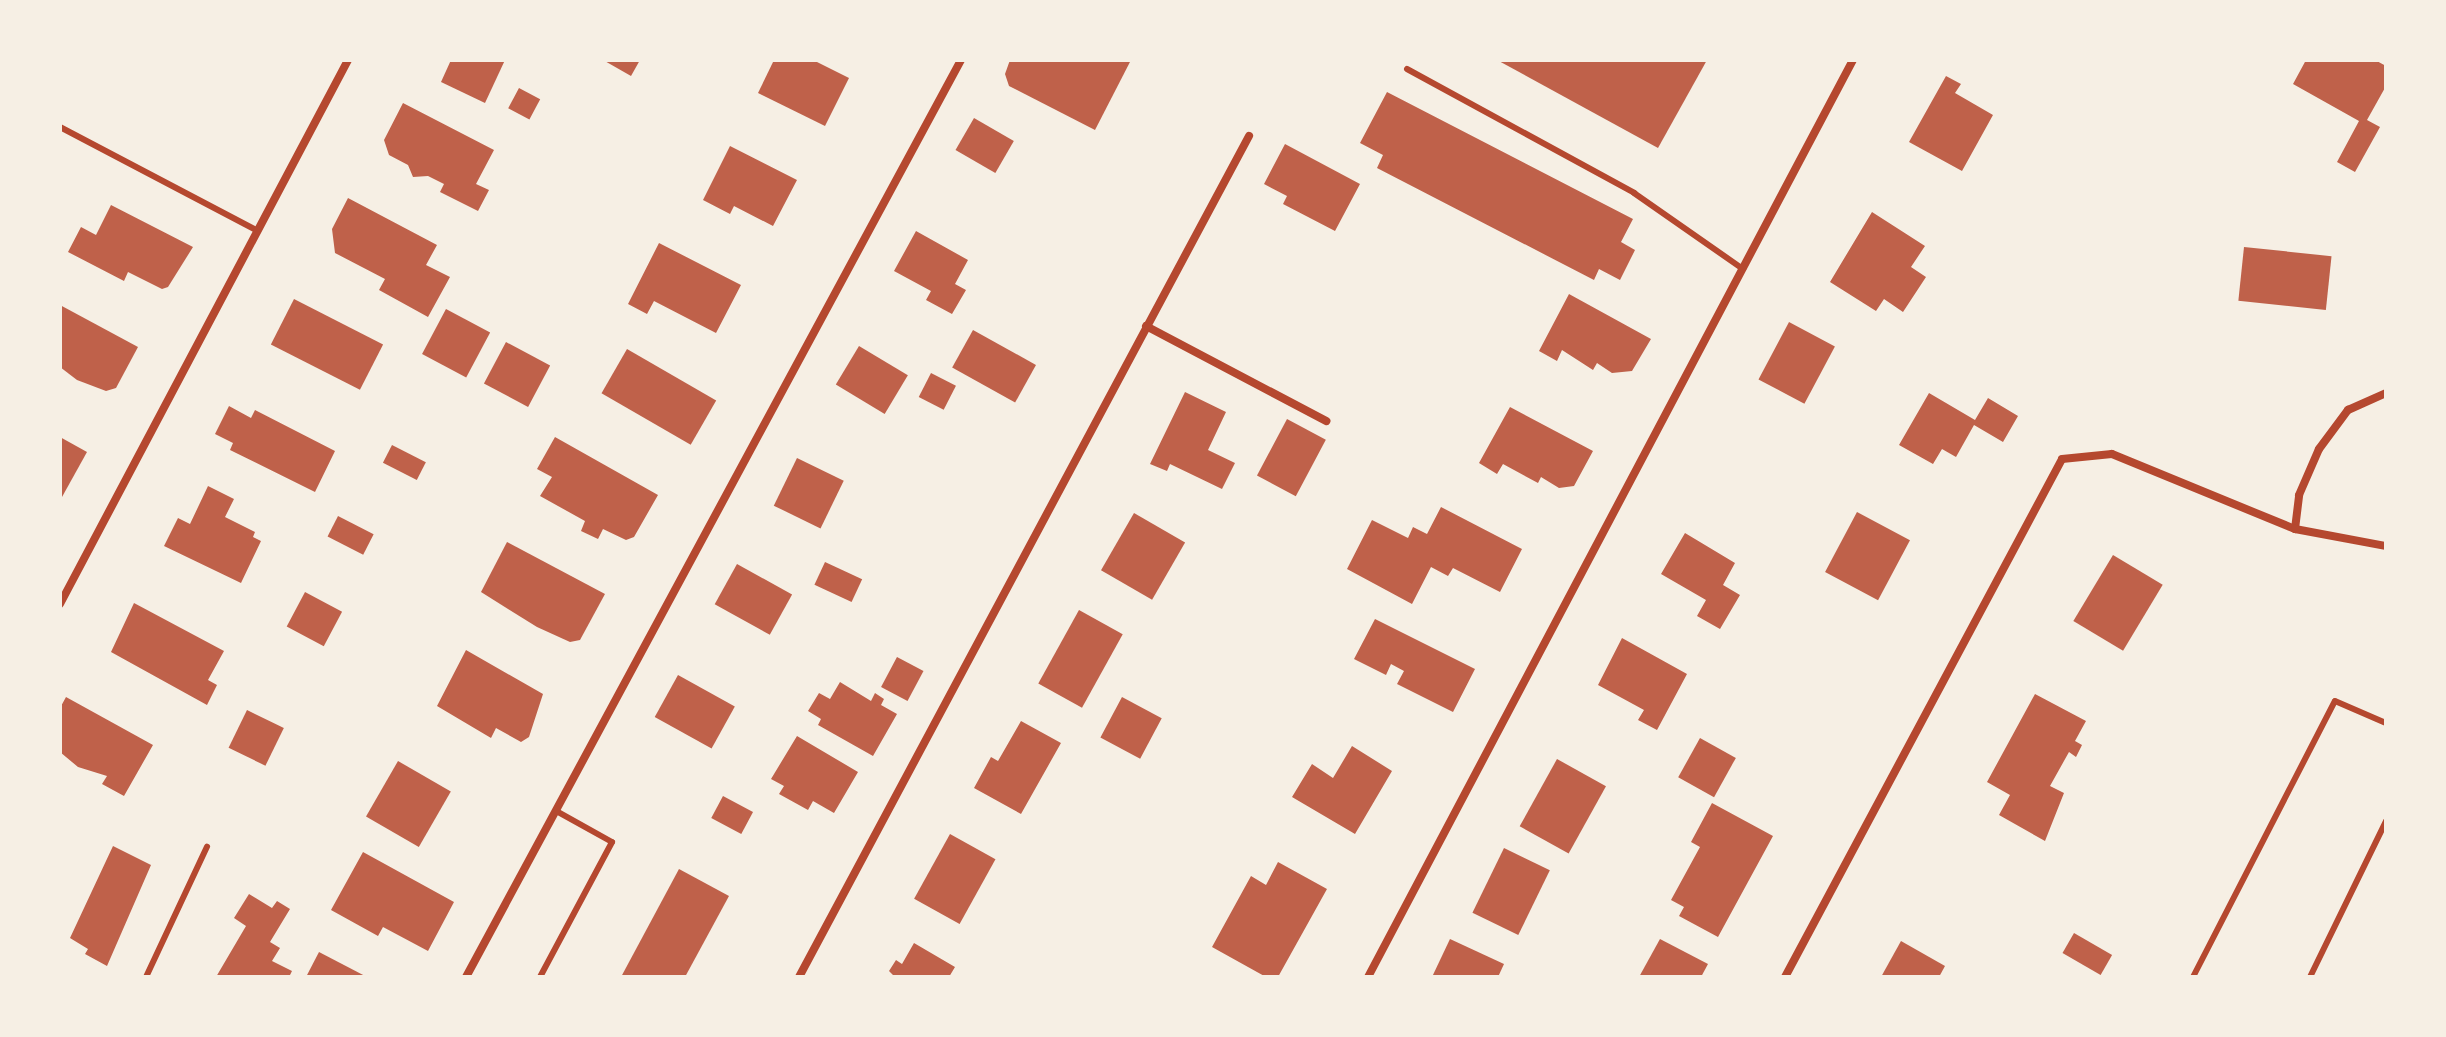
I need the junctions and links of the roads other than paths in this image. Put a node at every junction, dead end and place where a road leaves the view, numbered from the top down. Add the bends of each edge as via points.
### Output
1 (348, 60) edge
2 (961, 60) edge
3 (1853, 60) edge
4 (1407, 69) dead end
5 (60, 127) edge
6 (1249, 136) dead end
7 (256, 230) junction
8 (1743, 269) junction
9 (1146, 326) junction
10 (2386, 393) edge
11 (1326, 421) dead end
12 (2295, 529) junction
13 (2386, 546) edge
14 (60, 604) edge
15 (2386, 723) edge
16 (556, 811) junction
17 (2386, 821) edge
18 (207, 847) dead end
19 (146, 977) edge
20 (466, 977) edge
21 (540, 977) edge
22 (799, 977) edge
23 (1368, 977) edge
24 (1785, 977) edge
25 (2193, 977) edge
26 (2310, 977) edge

1 - 7 street
2 - 16 street
3 - 8 street
4 - 8 lane via 1634,193
5 - 7 lane
6 - 9 street
7 - 14 street
8 - 23 street
9 - 11 street
9 - 22 street
10 - 12 street via 2348,410 2319,449 2299,495
12 - 13 street
12 - 24 street via 2112,454 2062,459
15 - 25 lane via 2335,701
16 - 20 street
16 - 21 lane via 612,842
17 - 26 lane
18 - 19 lane

